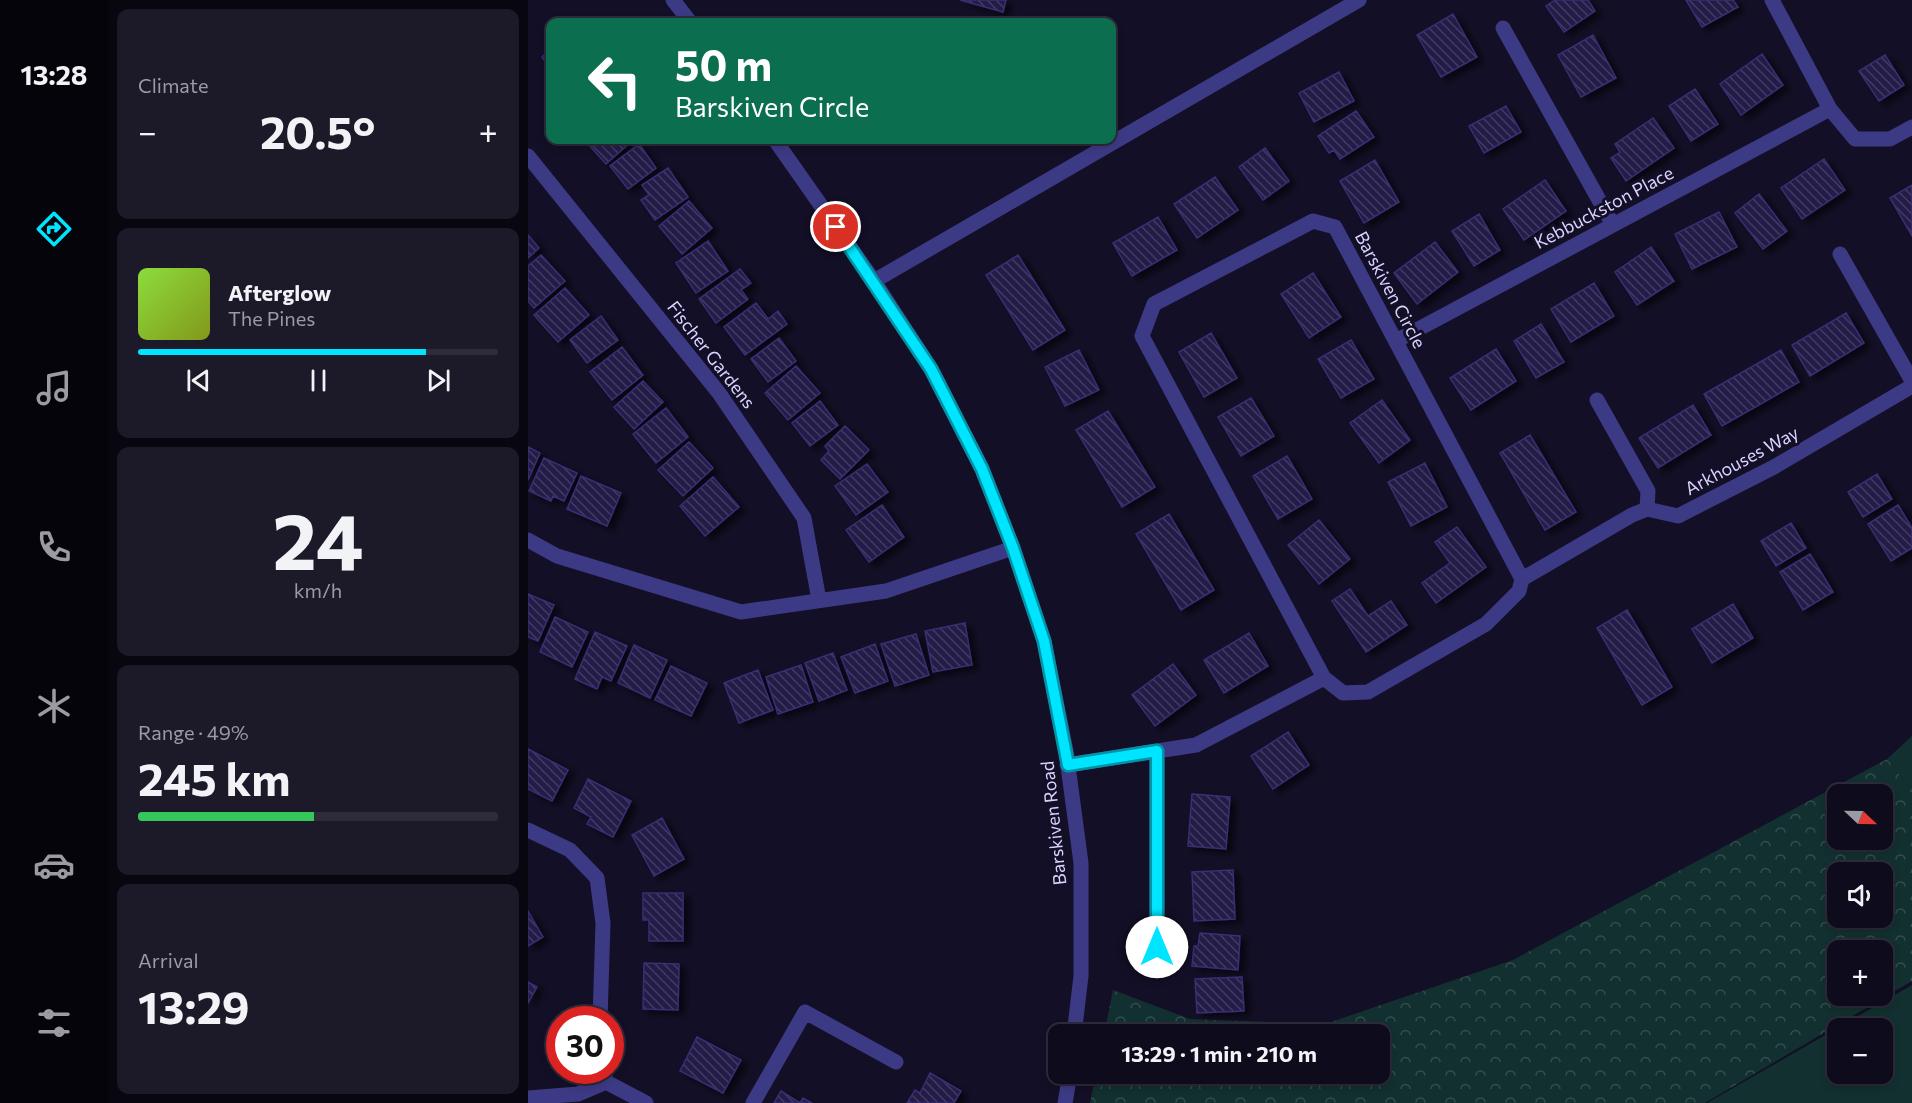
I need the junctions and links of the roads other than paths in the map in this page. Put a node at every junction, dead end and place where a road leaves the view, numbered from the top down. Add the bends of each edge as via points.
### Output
1 (673, 0) edge
2 (1359, 0) edge
3 (1772, 0) edge
4 (687, 18) edge
5 (1503, 28) dead end
6 (1830, 110) junction
7 (1912, 127) edge
8 (1116, 141) edge
9 (778, 144) edge
10 (1110, 144) edge
11 (528, 156) edge
12 (1613, 225) junction
13 (1840, 254) dead end
14 (874, 281) junction
15 (1396, 341) junction
16 (1912, 384) edge
17 (1597, 400) dead end
18 (1647, 509) junction
19 (528, 540) edge
20 (1013, 548) junction
21 (1522, 579) junction
22 (819, 600) junction
23 (1324, 678) junction
24 (1157, 751) junction
25 (1068, 765) junction
26 (528, 830) edge
27 (1157, 969) dead end
28 (600, 1006) edge
29 (1075, 1024) edge
30 (896, 1062) dead end
31 (593, 1084) edge
32 (617, 1084) edge
33 (1068, 1084) edge
34 (528, 1098) edge
35 (646, 1103) edge
36 (753, 1103) edge
37 (1065, 1103) edge

1 - 4 street
2 - 8 street
3 - 6 street
5 - 12 street
6 - 7 street via 1855,139 1890,139
6 - 12 street, Kebbuckston Place
9 - 14 street, Barskiven Road
10 - 14 street
11 - 22 street, Fischer Gardens via 719,393 804,518
12 - 15 street, Kebbuckston Place
13 - 16 street
14 - 20 street, Barskiven Road via 931,369 982,469
15 - 21 street, Barskiven Circle
15 - 23 street, Barskiven Circle via 1335,227 1313,221 1154,304 1142,336
16 - 18 street, Arkhouses Way via 1774,468 1678,516
17 - 18 street via 1648,491
18 - 21 street
19 - 22 street via 557,556 741,612
20 - 22 street via 886,591
20 - 25 street, Barskiven Road via 1044,641
21 - 23 street via 1519,591 1486,624 1368,692 1343,693
23 - 24 street via 1196,745
24 - 25 street
24 - 27 street
25 - 29 street, Barskiven Road via 1081,863 1081,976
26 - 28 street via 570,850 597,878 603,922
30 - 36 street via 805,1012
31 - 34 street via 578,1094
32 - 35 street
33 - 37 street

